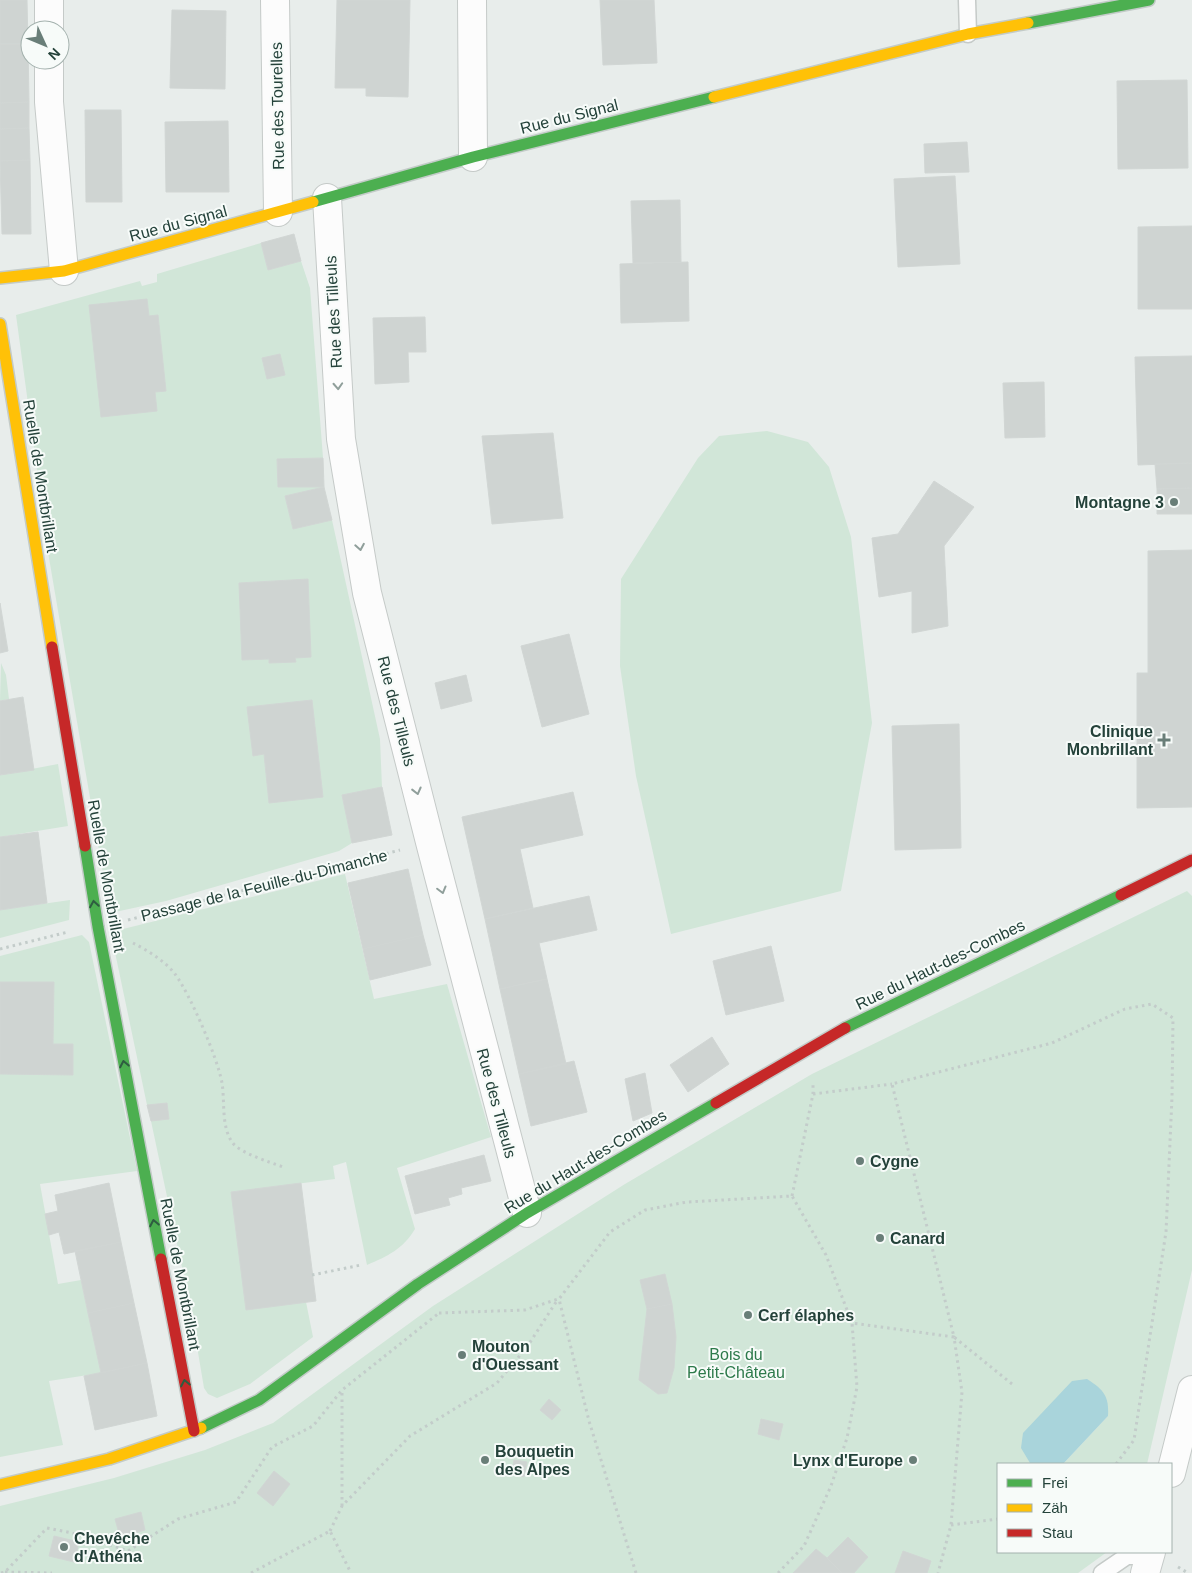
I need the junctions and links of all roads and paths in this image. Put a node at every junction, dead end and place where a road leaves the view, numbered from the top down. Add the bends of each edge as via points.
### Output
1 (49, 0) edge
2 (275, 0) edge
3 (472, 0) edge
4 (967, 0) edge
5 (1149, 0) edge
6 (49, 20) edge
7 (968, 34) junction
8 (49, 70) edge
9 (473, 157) junction
10 (327, 198) junction
11 (278, 212) junction
12 (64, 271) junction
13 (0, 278) edge
14 (0, 324) edge
15 (430, 842) junction
16 (1192, 860) edge
17 (101, 926) junction
18 (70, 932) dead end
19 (0, 948) edge
20 (892, 1084) junction
21 (283, 1167) dead end
22 (792, 1196) junction
23 (528, 1212) junction
24 (361, 1265) dead end
25 (312, 1275) dead end
26 (559, 1298) junction
27 (433, 1306) dead end
28 (439, 1313) junction
29 (852, 1323) junction
30 (954, 1337) junction
31 (1012, 1384) dead end
32 (342, 1390) junction
33 (1192, 1390) edge
34 (194, 1431) junction
35 (1117, 1463) edge
36 (1172, 1469) edge
37 (0, 1485) edge
38 (342, 1506) junction
39 (997, 1519) edge
40 (951, 1525) junction
41 (330, 1531) junction
42 (1149, 1560) edge
43 (4, 1573) edge
44 (52, 1573) edge
45 (251, 1573) edge
46 (351, 1573) edge
47 (636, 1573) edge
48 (778, 1573) edge
49 (938, 1573) edge
50 (1102, 1573) edge

1 - 6 street
2 - 11 street, Rue des Tourelles
3 - 9 street
4 - 7 lane
5 - 7 street, Rue du Signal
7 - 9 street, Rue du Signal
8 - 12 street
9 - 10 street, Rue du Signal
10 - 11 street, Rue du Signal
10 -> 15 street, Rue des Tilleuls via 341,439 368,593
11 - 12 street, Rue du Signal
12 - 13 street, Rue du Signal
17 -> 14 street, Ruelle de Montbrillant
15 - 17 path, Passage de la Feuille-du-Dimanche
15 -> 23 street, Rue des Tilleuls
16 - 23 street, Rue du Haut-des-Combes via 827,1037
17 - 21 path via 141,947 175,974 191,1000 220,1074 226,1129 232,1142 239,1149
34 -> 17 street, Ruelle de Montbrillant
18 - 19 path
20 - 22 path via 813,1094
20 - 30 path
20 - 35 path via 1052,1043 1126,1009 1152,1004 1173,1018 1166,1232 1134,1440
22 - 26 path via 687,1202 645,1210 610,1232
22 - 29 path via 826,1255
23 - 34 street, Rue du Haut-des-Combes via 418,1284 259,1400
24 - 25 path
26 - 28 path via 525,1310
26 - 38 path via 527,1347 497,1383 410,1436
26 - 47 path via 589,1420
27 - 28 path
28 - 32 path
29 - 30 path
29 - 48 path via 857,1387 847,1438 831,1486 804,1546
30 - 31 path
30 - 40 path via 962,1392
32 - 38 path
32 - 43 path via 313,1426 272,1446 236,1502 178,1519 128,1551 82,1535 47,1528
33 - 36 street
34 - 37 street, Rue du Haut-des-Combes via 109,1460
38 - 41 path
39 - 40 path
40 - 49 path
41 - 45 path
41 - 46 path
42 - 50 lane via 1127,1556
43 - 44 path

